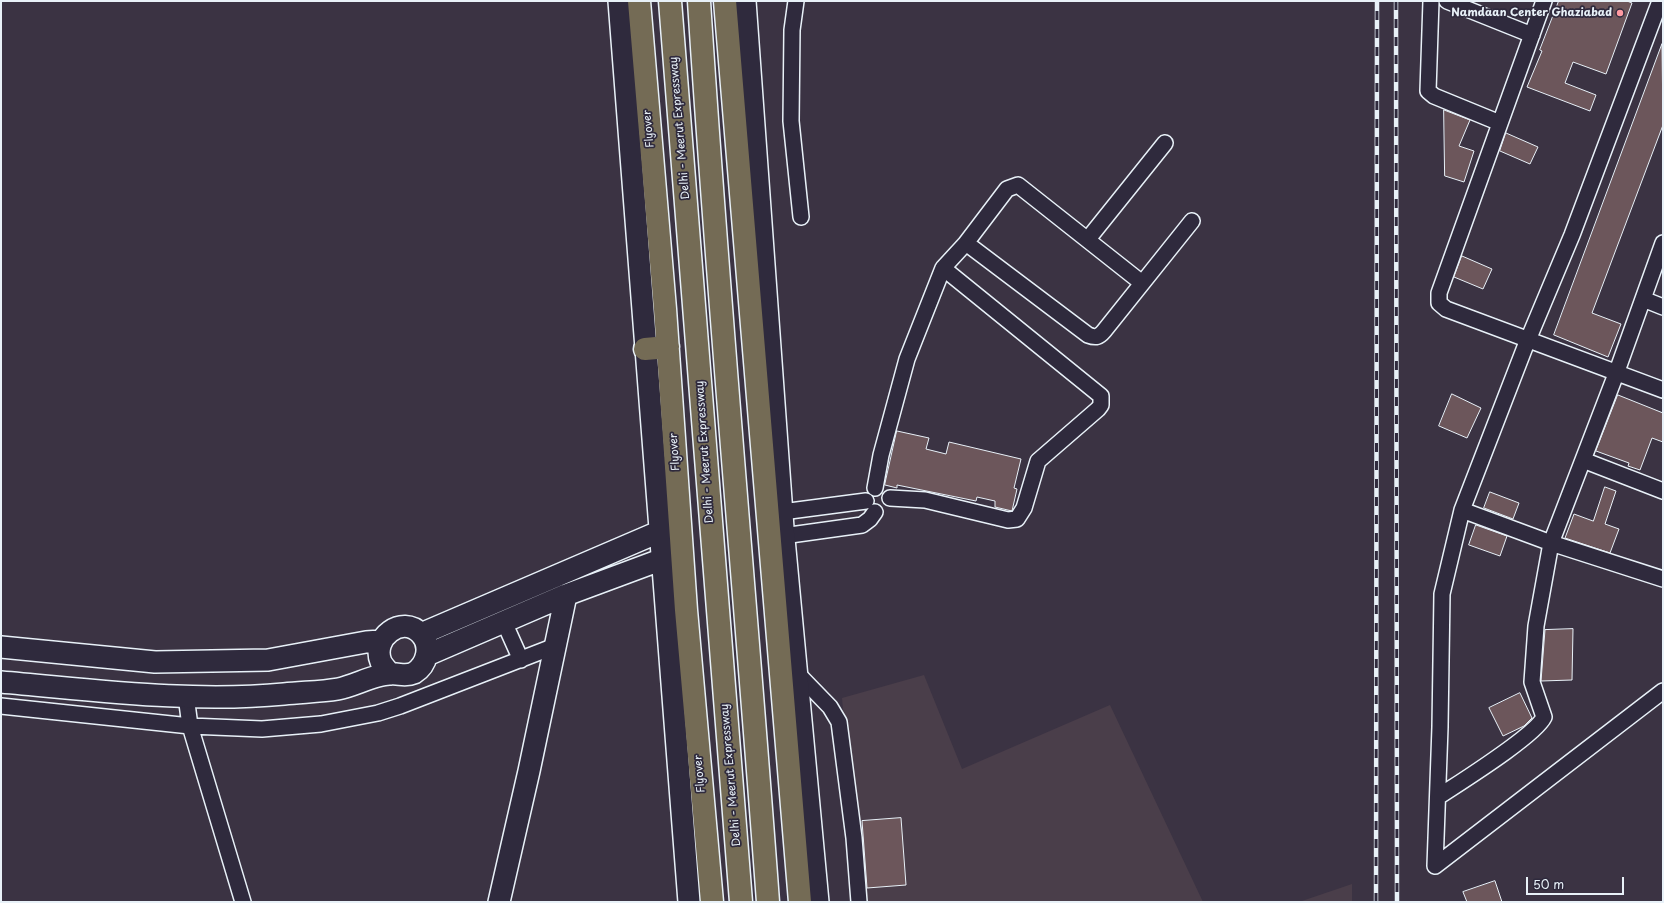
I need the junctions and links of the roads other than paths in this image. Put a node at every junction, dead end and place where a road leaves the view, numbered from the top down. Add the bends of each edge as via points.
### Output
1 (619, 1) edge
2 (639, 1) edge
3 (670, 1) edge
4 (699, 1) edge
5 (725, 1) edge
6 (746, 1) edge
7 (796, 1) edge
8 (1431, 1) edge
9 (1447, 1) edge
10 (1544, 1) edge
11 (1660, 1) edge
12 (1532, 34) junction
13 (1500, 122) junction
14 (1165, 143) dead end
15 (801, 217) dead end
16 (1192, 221) dead end
17 (1088, 239) junction
18 (966, 243) junction
19 (1663, 243) edge
20 (746, 249) junction
21 (764, 266) junction
22 (943, 268) junction
23 (1142, 283) junction
24 (1643, 299) junction
25 (1663, 307) edge
26 (1528, 340) junction
27 (668, 347) junction
28 (645, 349) junction
29 (1616, 374) junction
30 (1663, 390) edge
31 (1583, 460) junction
32 (771, 468) junction
33 (875, 488) junction
34 (1663, 491) edge
35 (890, 498) junction
36 (871, 506) junction
37 (1462, 510) junction
38 (782, 512) junction
39 (660, 531) junction
40 (783, 536) junction
41 (1551, 543) junction
42 (663, 559) junction
43 (1663, 579) edge
44 (566, 595) junction
45 (504, 622) junction
46 (421, 634) junction
47 (381, 641) junction
48 (555, 646) junction
49 (1, 647) edge
50 (427, 655) junction
51 (521, 660) junction
52 (797, 673) junction
53 (390, 674) junction
54 (1, 682) edge
55 (1663, 691) edge
56 (186, 696) junction
57 (1, 706) edge
58 (190, 726) junction
59 (1438, 797) junction
60 (243, 902) edge
61 (499, 902) edge
62 (689, 902) edge
63 (712, 902) edge
64 (741, 902) edge
65 (768, 902) edge
66 (800, 902) edge
67 (818, 902) edge
68 (859, 902) edge

1 - 28 street
2 - 27 highway, Flyover
3 - 64 highway, Delhi - Meerut Expressway
4 - 65 highway via 736,512
5 - 20 highway
6 - 21 street
7 - 15 street via 792,30 791,121
8 - 13 street via 1428,91 1434,96
9 - 12 street
10 - 12 street
11 - 26 street via 1572,235
12 - 13 street
13 - 26 street via 1439,293 1439,303
14 - 17 street
16 - 23 street
17 - 18 street via 1018,185 1007,190
17 - 23 street
18 - 22 street
18 - 23 street via 1088,336 1095,338 1100,336
19 - 24 street
20 - 21 highway
20 - 32 highway
21 - 32 street
22 - 33 street via 907,359 880,455
22 - 35 street via 1101,396 1102,405 1038,461 1024,508 1017,519 1008,520 925,500
24 - 25 street
24 - 29 street
26 - 29 street
26 - 37 street
27 - 28 highway
27 - 63 highway, Flyover via 686,610
28 - 39 street
29 - 30 street
29 - 31 street
31 - 34 street
31 - 41 street
32 - 38 street
32 - 66 highway via 786,738
33 - 35 street via 885,490
33 - 36 street via 867,495
35 - 36 street via 888,508 881,512
36 - 38 street
36 - 40 street via 868,522 862,525
37 - 41 street
37 - 59 street via 1442,594
38 - 40 street
39 - 42 street
39 - 46 street
40 - 52 street
41 - 43 street
41 - 59 street via 1536,626 1532,682 1544,717 1535,729
42 - 44 street
42 - 62 street
44 - 45 street
44 - 48 street
45 - 50 street
45 - 51 street
46 - 47 street via 408,628 394,628 386,633
46 - 50 street via 426,644
47 - 49 street via 268,660 155,662
47 - 53 street via 378,652 381,663
48 - 51 street
48 - 61 street
50 - 53 street via 412,674
51 - 58 street via 400,706 328,723 262,729
52 - 67 street
52 - 68 street via 830,707 838,722 854,838
53 - 56 street via 339,689 267,696
54 - 56 street
55 - 59 street via 1435,866
56 - 58 street
57 - 58 street
58 - 60 street

